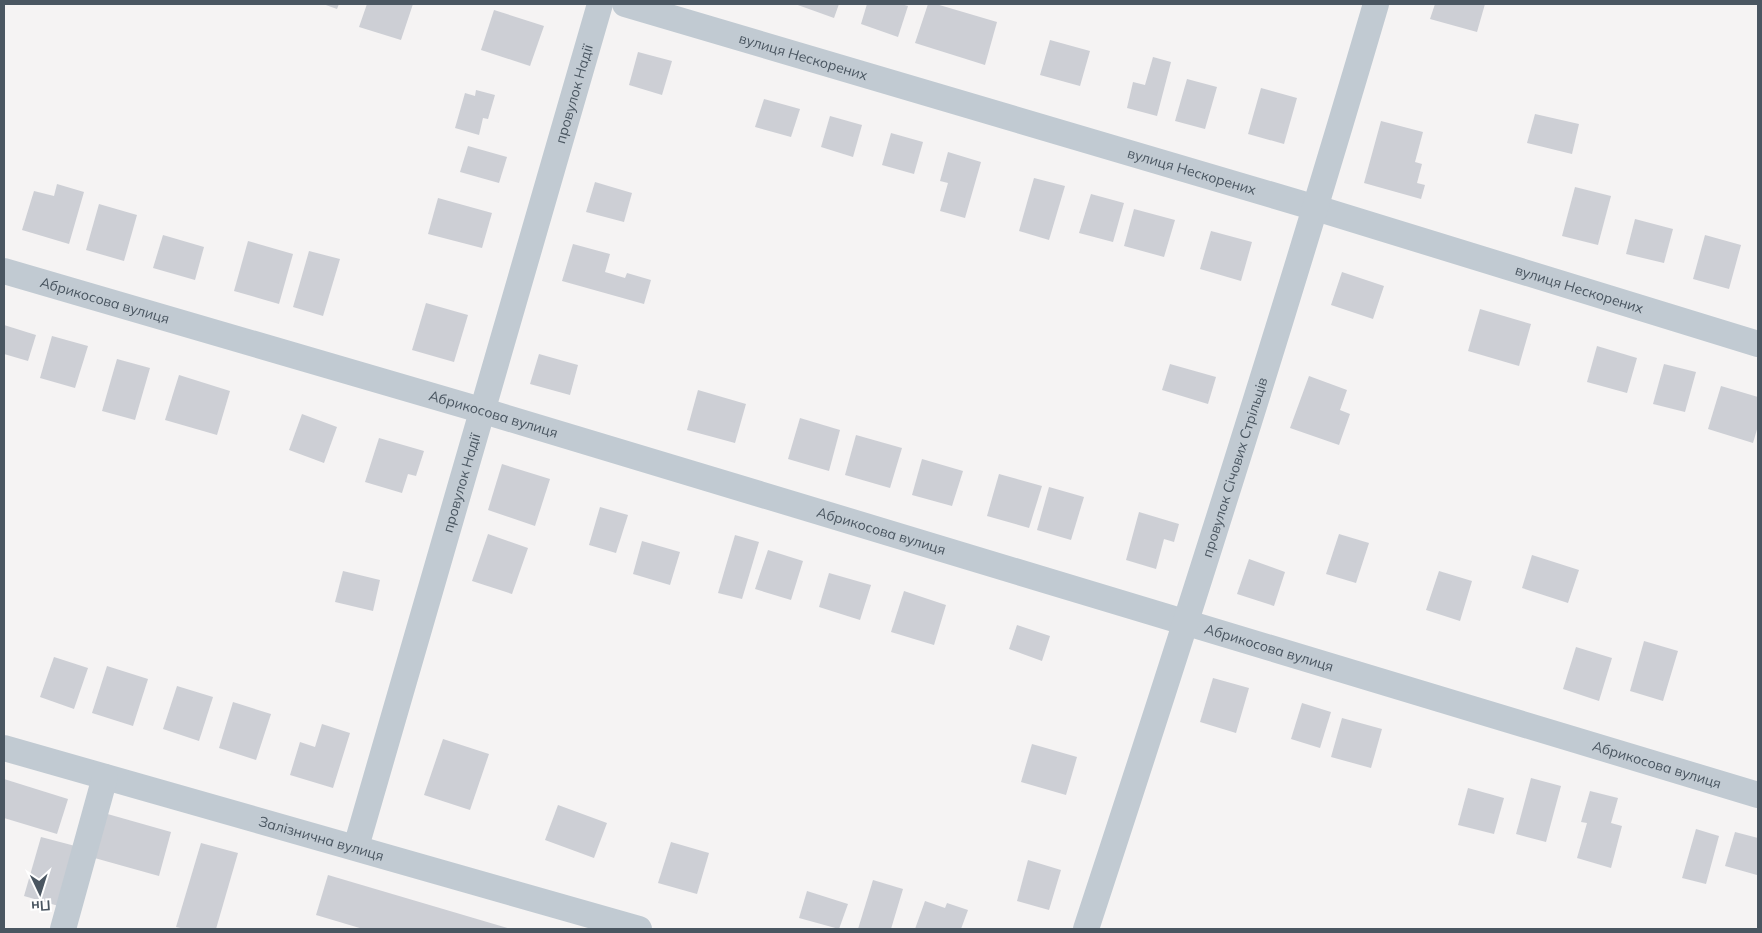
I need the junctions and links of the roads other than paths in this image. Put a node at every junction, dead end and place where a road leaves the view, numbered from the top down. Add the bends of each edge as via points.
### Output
1 (600, 4) edge
2 (625, 4) edge
3 (1376, 4) edge
4 (1316, 208) junction
5 (4, 270) edge
6 (1758, 344) edge
7 (484, 411) junction
8 (1187, 623) junction
9 (4, 748) edge
10 (105, 777) junction
11 (1758, 794) edge
12 (356, 847) junction
13 (63, 929) edge
14 (639, 929) edge
15 (1086, 929) edge

1 - 7 street, провулок Надії
2 - 4 street, вулиця Нескорених
3 - 4 street, провулок Січових Стрільців
4 - 6 street, вулиця Нескорених
4 - 8 street, провулок Січових Стрільців
5 - 7 street, Абрикосова вулиця
7 - 8 street, Абрикосова вулиця
7 - 12 street, провулок Надії
8 - 11 street, Абрикосова вулиця
8 - 15 street, провулок Січових Стрільців
9 - 10 street, Залізнична вулиця
10 - 12 street, Залізнична вулиця
10 - 13 street
12 - 14 street, Залізнична вулиця

